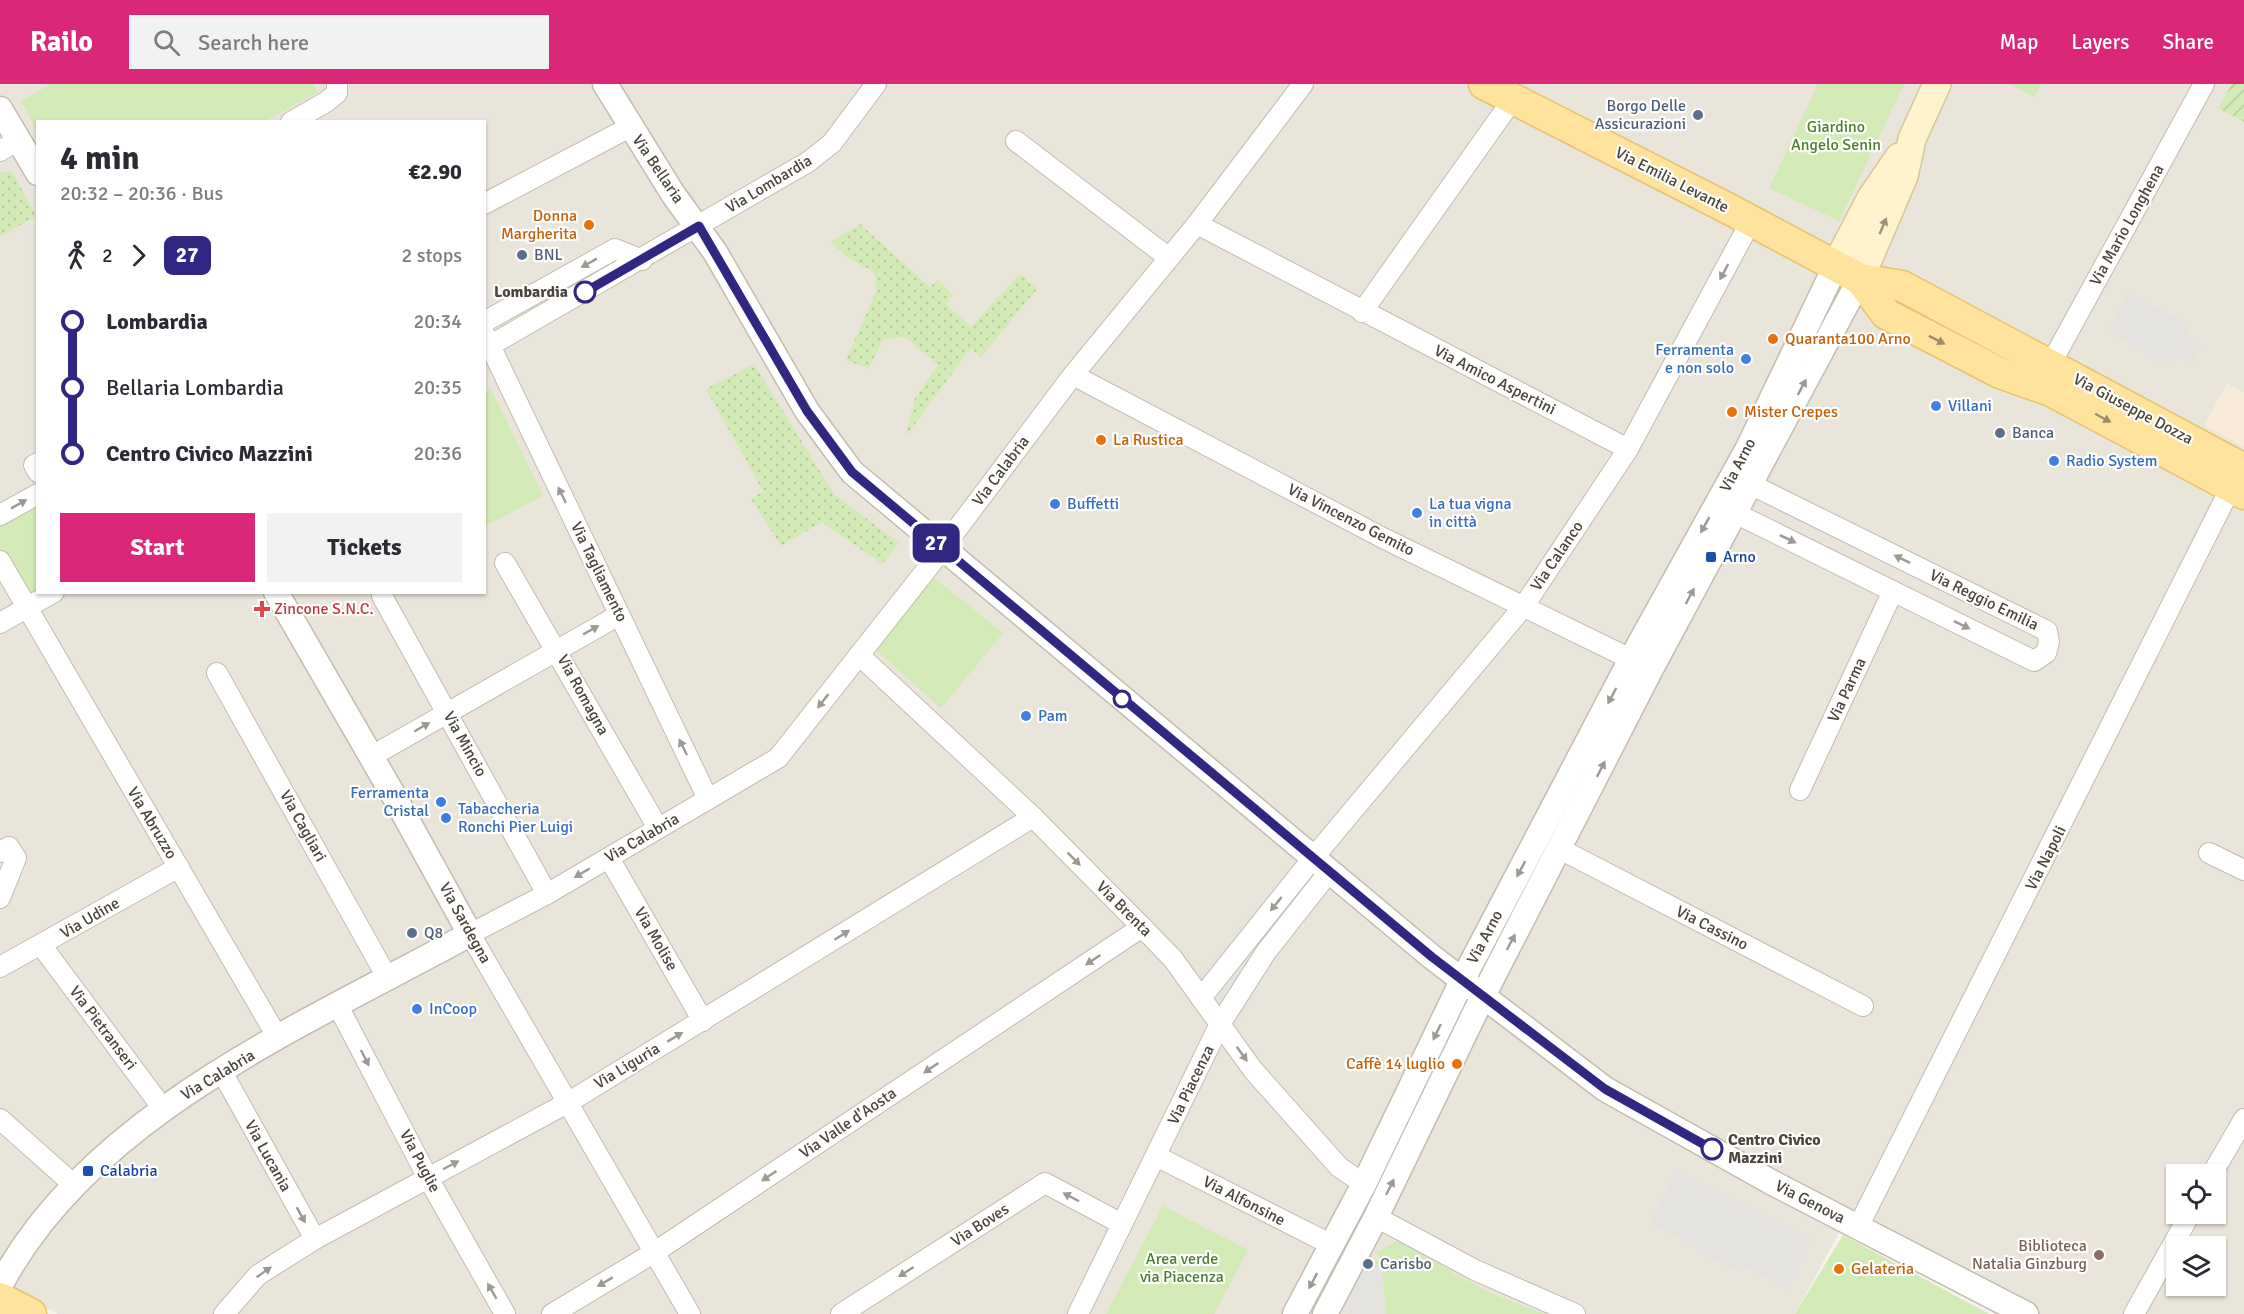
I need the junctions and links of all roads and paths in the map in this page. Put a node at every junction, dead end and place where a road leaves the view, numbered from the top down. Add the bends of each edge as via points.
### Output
1 (337, 84) edge
2 (605, 84) edge
3 (876, 84) edge
4 (1303, 84) edge
5 (1484, 84) edge
6 (1937, 84) edge
7 (2204, 84) edge
8 (1513, 94) edge
9 (0, 109) edge
10 (294, 120) edge
11 (630, 127) junction
12 (1017, 141) dead end
13 (9, 145) edge
14 (36, 171) edge
15 (486, 203) edge
16 (1751, 221) junction
17 (1197, 224) junction
18 (699, 226) junction
19 (1169, 258) junction
20 (642, 260) junction
21 (1848, 273) junction
22 (1362, 312) junction
23 (486, 321) edge
24 (486, 342) edge
25 (1073, 375) junction
26 (2051, 378) junction
27 (1628, 449) junction
28 (2240, 483) edge
29 (1750, 484) junction
30 (36, 495) edge
31 (1735, 513) junction
32 (0, 514) edge
33 (942, 549) junction
34 (0, 561) edge
35 (505, 563) dead end
36 (1893, 591) junction
37 (50, 594) edge
38 (277, 594) edge
39 (382, 596) dead end
40 (1524, 606) junction
41 (26, 608) junction
42 (620, 615) junction
43 (0, 622) edge
44 (557, 649) junction
45 (860, 655) junction
46 (1641, 664) junction
47 (217, 673) dead end
48 (447, 713) junction
49 (372, 756) junction
50 (1800, 790) dead end
51 (708, 799) junction
52 (1033, 817) junction
53 (658, 828) junction
54 (1560, 849) junction
55 (0, 852) edge
56 (2209, 853) dead end
57 (609, 858) junction
58 (1321, 865) junction
59 (179, 867) junction
60 (2244, 870) edge
61 (547, 894) junction
62 (0, 898) edge
63 (1142, 927) junction
64 (470, 934) junction
65 (41, 945) junction
66 (0, 967) edge
67 (388, 978) junction
68 (1463, 979) junction
69 (1484, 994) junction
70 (1201, 999) junction
71 (339, 1006) junction
72 (1863, 1006) dead end
73 (703, 1021) junction
74 (1220, 1024) junction
75 (278, 1038) junction
76 (222, 1072) junction
77 (569, 1102) junction
78 (164, 1110) junction
79 (0, 1119) edge
80 (2244, 1119) edge
81 (1156, 1156) junction
82 (2218, 1164) edge
83 (428, 1178) junction
84 (1364, 1184) junction
85 (74, 1185) junction
86 (1376, 1217) junction
87 (1122, 1224) junction
88 (2184, 1224) edge
89 (1858, 1227) junction
90 (315, 1239) junction
91 (1332, 1245) junction
92 (655, 1252) junction
93 (0, 1286) edge
94 (0, 1298) edge
95 (846, 1313) edge
96 (31, 1314) edge
97 (224, 1314) edge
98 (505, 1314) edge
99 (552, 1314) edge
100 (690, 1314) edge
101 (1078, 1314) edge
102 (1295, 1314) edge
103 (1325, 1314) edge
104 (1575, 1314) edge
105 (2026, 1314) edge
106 (2134, 1314) edge

1 - 10 street via 337,93
2 - 11 street, Via Bellaria
3 - 18 street, Via Lombardia via 832,143 808,162
4 - 17 street, Via Calabria
5 - 8 main road, Via Emilia Levante
6 - 21 main road via 1912,139 1904,176
7 - 26 street, Via Mario Longhena
8 - 16 main road, Via Emilia Levante
8 - 22 street
9 - 13 street
11 - 15 street
11 - 18 street, Via Bellaria via 673,194
12 - 19 street
13 - 14 street
16 - 21 main road, Via Emilia Levante
16 -> 27 street, Via Calanco
17 - 19 street, Via Calabria
17 - 22 street, Via Amico Aspertini
18 - 20 street, Via Lombardia
18 - 33 street, Via Bellaria via 831,446 852,472
19 - 25 street, Via Calabria
20 -> 23 street via 615,249
20 - 24 street, Via Lombardia
21 - 26 main road, Via Giuseppe Dozza via 1902,286 2022,350
21 -> 26 main road, Via Giuseppe Dozza via 1886,314 2000,373
29 -> 21 street, Via Arno
21 -> 46 street, Via Arno via 1748,448
22 - 27 street, Via Amico Aspertini
42 -> 24 street, Via Tagliamento
25 - 33 street, Via Calabria
25 - 40 street, Via Vincenzo Gemito via 1383,538
26 - 28 main road, Via Giuseppe Dozza
27 - 40 street, Via Calanco
28 - 89 street, Via Napoli
29 - 31 street, Via Arno
36 -> 29 street, Via Reggio Emilia via 2034,661 2046,653 2047,631
32 -> 30 street
31 -> 36 street, Via Reggio Emilia
46 -> 31 street, Via Arno
33 - 45 street, Via Calabria
33 - 58 street, Via Bellaria
34 - 41 street, Via Abruzzo
35 - 44 street, Via Romagna
36 - 50 street, Via Parma
37 - 41 street
38 - 49 street, Via Sardegna
39 - 48 street, Via Mincio
40 - 46 street, Via Vincenzo Gemito
40 - 58 street, Via Calanco
41 - 43 street
41 - 59 street, Via Abruzzo
44 -> 42 street
51 -> 42 street, Via Tagliamento
44 - 48 street
44 - 53 street, Via Romagna
45 -> 51 street, Via Calabria via 778,758
45 - 52 street, Via Brenta
54 -> 46 street, Via Arno
46 -> 68 street, Via Arno
47 - 67 street, Via Cagliari
49 -> 48 street
48 - 61 street, Via Mincio
49 - 64 street, Via Sardegna
51 - 53 street, Via Calabria
52 -> 63 street, Via Brenta
73 -> 52 street, Via Liguria
53 - 57 street, Via Calabria
69 -> 54 street, Via Arno
54 - 72 street, Via Cassino
55 - 62 street via 9,847 15,858
56 - 60 street
57 -> 61 street, Via Calabria
57 - 73 street, Via Molise
58 - 68 street, Via Bellaria
58 -> 70 street
58 - 74 street, Via Piacenza
59 - 65 street, Via Udine
59 - 75 street, Via Abruzzo
61 - 64 street, Via Calabria
63 - 70 street, Via Brenta via 1173,959
63 -> 92 street, Via Valle d'Aosta
64 - 67 street, Via Calabria
64 - 77 street, Via Sardegna
65 - 66 street, Via Udine
65 - 78 street, Via Pietranseri
67 - 71 street, Via Calabria
68 - 69 street, Via Bellaria
68 -> 84 street, Via Arno
86 -> 69 street, Via Arno
69 - 89 street, Via Genova via 1576,1068 1638,1110
70 - 74 street, Via Brenta
71 - 75 street, Via Calabria
71 -> 83 street, Via Puglie
77 -> 73 street, Via Liguria
74 - 81 street, Via Piacenza
74 -> 84 street, Via Brenta via 1253,1070 1314,1140 1339,1167
75 - 76 street, Via Calabria
76 - 78 street, Via Calabria
76 -> 90 street, Via Lucania
83 -> 77 street, Via Liguria
77 - 92 street, Via Sardegna
78 - 85 street, Via Calabria
79 - 85 street
80 - 82 street
81 - 87 street, Via Piacenza
81 - 91 street, Via Alfonsine
83 - 90 street, Via Liguria
98 -> 83 street, Via Puglie
84 - 91 street, Via Arno
85 - 93 street, Via Calabria via 38,1225
86 - 103 street, Via Arno
86 - 104 street via 1475,1270
87 -> 95 street, Via Boves via 1045,1183
87 - 101 street, Via Piacenza
88 - 106 street
89 - 105 street, Via Genova
97 -> 90 street, Via Liguria via 258,1275
91 -> 102 street, Via Arno
92 -> 99 street, Via Valle d'Aosta
92 - 100 street, Via Sardegna
94 - 96 main road

